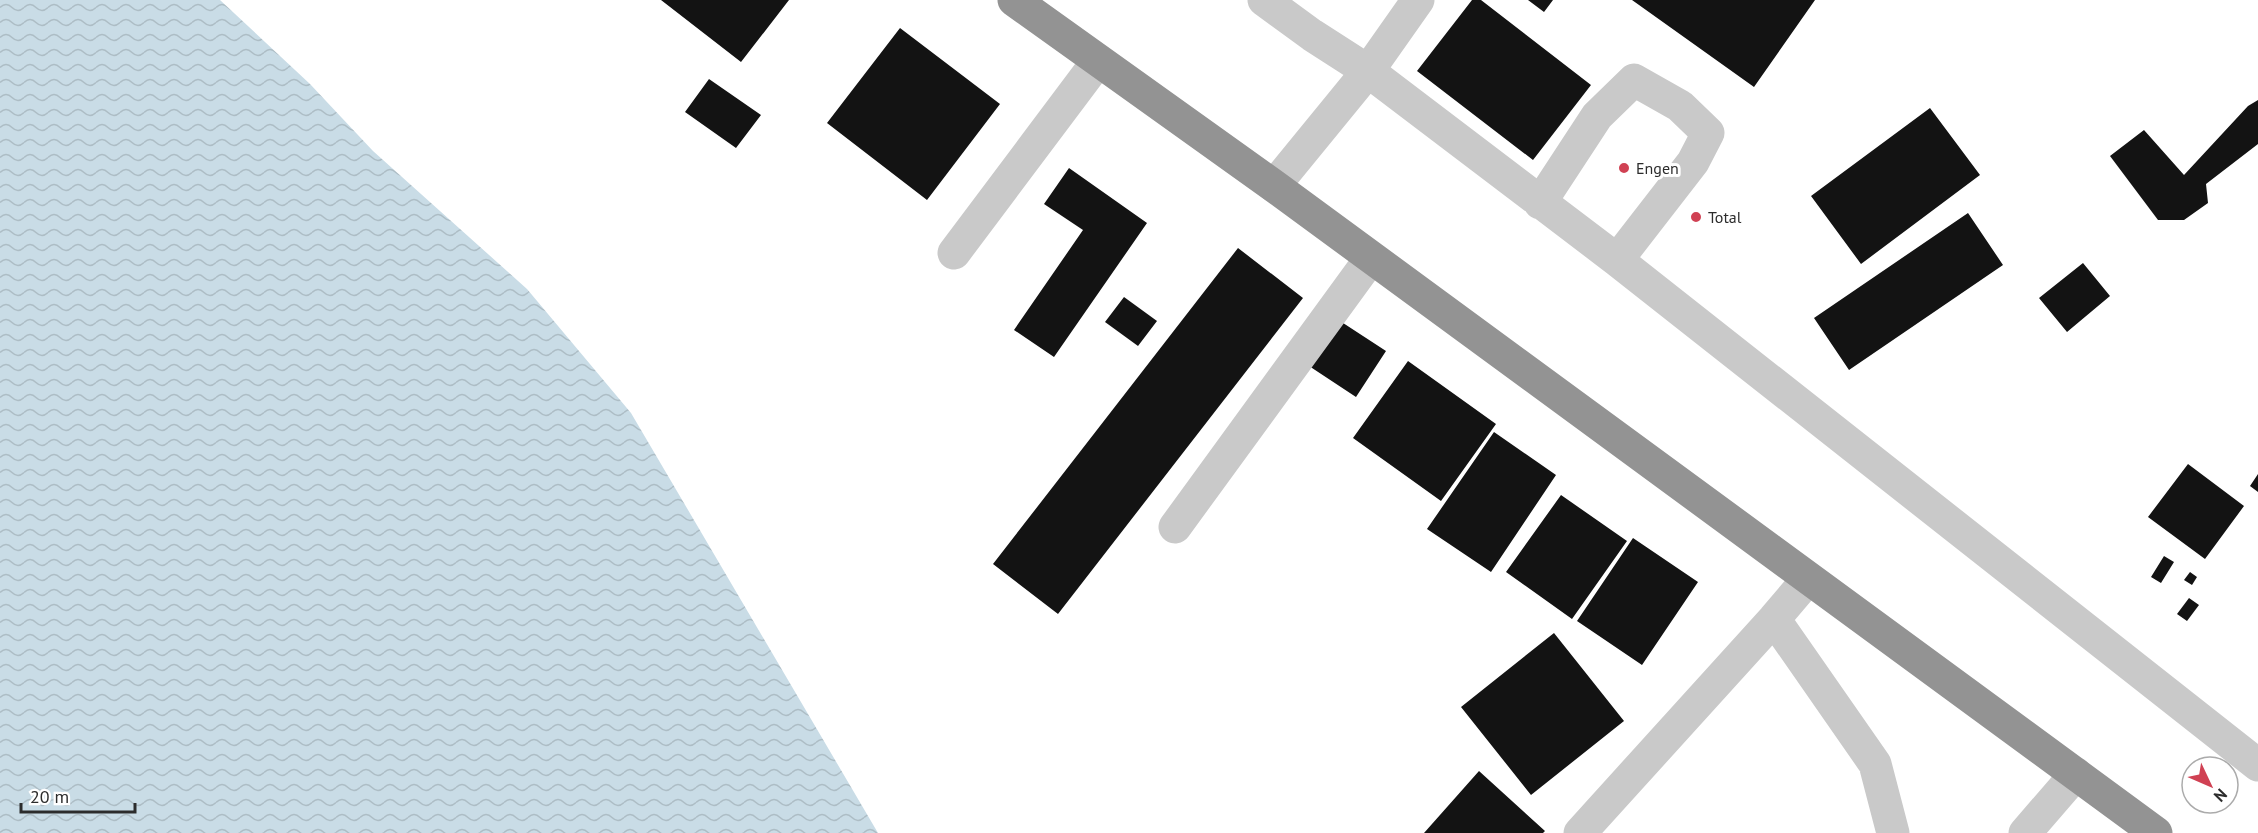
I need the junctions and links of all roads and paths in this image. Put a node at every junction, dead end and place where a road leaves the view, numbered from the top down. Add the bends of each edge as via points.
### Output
1 (1014, 0) edge
2 (1264, 0) edge
3 (1418, 0) edge
4 (1098, 61) junction
5 (1368, 71) junction
6 (1274, 186) junction
7 (1540, 203) junction
8 (954, 253) dead end
9 (1371, 258) junction
10 (1617, 260) junction
11 (1175, 527) dead end
12 (1808, 579) junction
13 (1774, 619) junction
14 (2258, 765) edge
15 (2076, 774) junction
16 (1580, 833) edge
17 (1893, 833) edge
18 (2025, 833) edge
19 (2156, 833) edge

1 - 4 highway
2 - 5 street
3 - 5 street
4 - 6 highway
4 - 8 street
5 - 6 street
5 - 7 street
6 - 9 highway
7 - 10 street
7 - 10 street via 1597,116 1634,80 1680,106 1708,133 1693,162
9 - 11 street
9 - 12 highway
10 - 14 street
12 - 13 street
12 - 15 highway
13 - 16 street
13 - 17 street via 1875,764
15 - 18 street
15 - 19 highway

